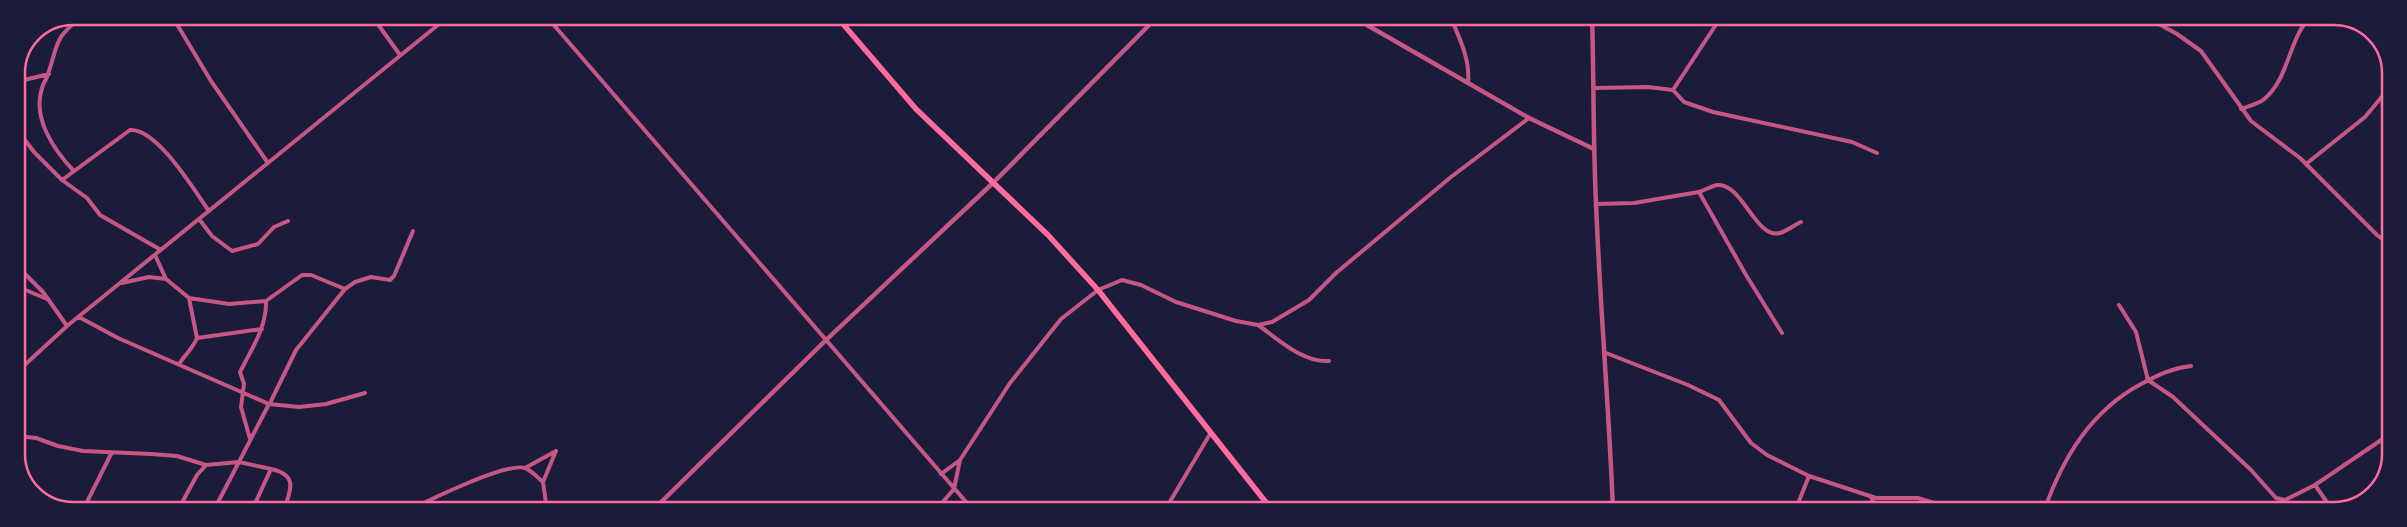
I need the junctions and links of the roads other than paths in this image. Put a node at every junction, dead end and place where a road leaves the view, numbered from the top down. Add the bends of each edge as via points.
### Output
1 (71, 25) edge
2 (177, 25) edge
3 (378, 25) edge
4 (438, 25) edge
5 (554, 25) edge
6 (844, 25) edge
7 (1150, 25) edge
8 (1367, 25) edge
9 (1454, 25) dead end
10 (1592, 25) edge
11 (1716, 25) edge
12 (2161, 25) edge
13 (2305, 25) edge
14 (400, 55) junction
15 (49, 74) junction
16 (25, 80) edge
17 (1468, 82) junction
18 (1595, 88) junction
19 (1673, 90) junction
20 (2382, 97) edge
21 (2241, 109) junction
22 (1529, 118) junction
23 (25, 142) edge
24 (1594, 148) junction
25 (1877, 153) dead end
26 (268, 163) junction
27 (2306, 164) junction
28 (73, 170) junction
29 (62, 180) junction
30 (994, 182) junction
31 (1699, 192) junction
32 (1596, 204) junction
33 (209, 210) junction
34 (199, 220) junction
35 (288, 221) dead end
36 (1801, 222) dead end
37 (413, 231) dead end
38 (2382, 239) edge
39 (161, 250) junction
40 (155, 255) junction
41 (25, 275) edge
42 (166, 279) junction
43 (119, 284) junction
44 (345, 289) junction
45 (25, 290) edge
46 (1098, 290) junction
47 (189, 298) junction
48 (49, 300) junction
49 (266, 301) junction
50 (2119, 305) dead end
51 (80, 317) junction
52 (1258, 325) junction
53 (68, 326) junction
54 (262, 329) junction
55 (1782, 332) dead end
56 (198, 338) junction
57 (825, 341) junction
58 (1606, 353) junction
59 (1329, 361) dead end
60 (179, 364) junction
61 (25, 365) edge
62 (2191, 366) dead end
63 (2148, 380) junction
64 (364, 393) dead end
65 (244, 394) junction
66 (270, 403) junction
67 (1210, 434) junction
68 (25, 437) edge
69 (250, 439) junction
70 (2382, 439) edge
71 (110, 454) junction
72 (960, 460) junction
73 (239, 462) junction
74 (206, 466) junction
75 (525, 468) junction
76 (271, 469) junction
77 (941, 474) junction
78 (1809, 476) junction
79 (544, 482) junction
80 (2315, 485) junction
81 (954, 489) junction
82 (1870, 496) junction
83 (87, 502) edge
84 (182, 502) edge
85 (218, 502) edge
86 (256, 502) edge
87 (287, 502) edge
88 (424, 502) edge
89 (546, 502) edge
90 (662, 502) edge
91 (943, 502) edge
92 (966, 502) edge
93 (1170, 502) edge
94 (1265, 502) edge
95 (1613, 502) edge
96 (1798, 502) edge
97 (1873, 502) edge
98 (1931, 502) edge
99 (2047, 502) edge
100 (2327, 502) edge

1 - 15 street via 57,42
2 - 26 street via 211,81
3 - 14 street
4 - 14 street
5 - 57 street
6 - 30 main road via 916,109
7 - 30 street
8 - 17 street
9 - 17 street via 1465,51
10 - 18 street
11 - 19 street
12 - 21 street via 2202,51
13 - 21 street via 2276,85 2263,100
14 - 26 street
15 - 16 street
15 - 28 street via 42,88 42,122 55,147
17 - 22 street
18 - 19 street
18 - 24 street
19 - 25 street via 1684,102 1713,112 1852,142
20 - 27 street via 2365,117
21 - 27 street via 2251,121
22 - 24 street
22 - 52 street via 1450,177 1336,273 1309,300 1272,322
23 - 29 street
24 - 32 street
26 - 33 street
27 - 38 street
28 - 29 street
28 - 33 street via 130,130 138,130 147,134 178,167
29 - 39 street via 87,198 100,215
30 - 46 main road
30 - 57 street
31 - 32 street via 1634,203
31 - 36 street via 1718,185 1732,189 1770,232 1781,233
31 - 55 street
32 - 58 street
33 - 34 street
34 - 35 street via 212,236 232,251 258,244 274,227
34 - 39 street
37 - 44 street via 390,280 372,277
39 - 40 street
40 - 42 street
40 - 43 street
41 - 48 street
42 - 43 street via 149,277
42 - 47 street
43 - 51 street
44 - 49 street via 312,275 302,276
44 - 66 street via 296,350
45 - 48 street
46 - 52 street via 1122,280 1236,321
46 - 67 main road
46 - 72 street via 1061,319 1029,357
47 - 49 street via 229,304
47 - 56 street
48 - 53 street
49 - 54 street via 267,314
50 - 63 street via 2136,332
51 - 53 street
51 - 60 street via 118,338
52 - 59 street via 1298,353 1322,362
53 - 61 street
54 - 56 street
54 - 65 street via 240,372
56 - 60 street
57 - 77 street
57 - 90 street
58 - 78 street via 1688,384 1719,400 1751,443 1767,455
58 - 95 street
60 - 65 street
62 - 63 street via 2168,370
63 - 80 street via 2173,397 2252,470 2276,498 2285,500
63 - 99 street via 2120,395 2087,428 2074,444
64 - 66 street via 326,404 299,407
65 - 66 street
65 - 69 street via 241,407
66 - 69 street
67 - 93 street
67 - 94 main road
68 - 71 street
69 - 73 street
70 - 80 street
71 - 74 street via 177,456
71 - 83 street
72 - 77 street
72 - 81 street
73 - 74 street
73 - 76 street
73 - 85 street
74 - 84 street via 197,475
75 - 79 street
75 - 79 street via 556,451
75 - 88 street via 508,468
76 - 86 street
76 - 87 street via 287,475 291,482
77 - 81 street
78 - 82 street
78 - 96 street
79 - 89 street
80 - 100 street
81 - 91 street
81 - 92 street
82 - 97 street
82 - 98 street via 1918,498

